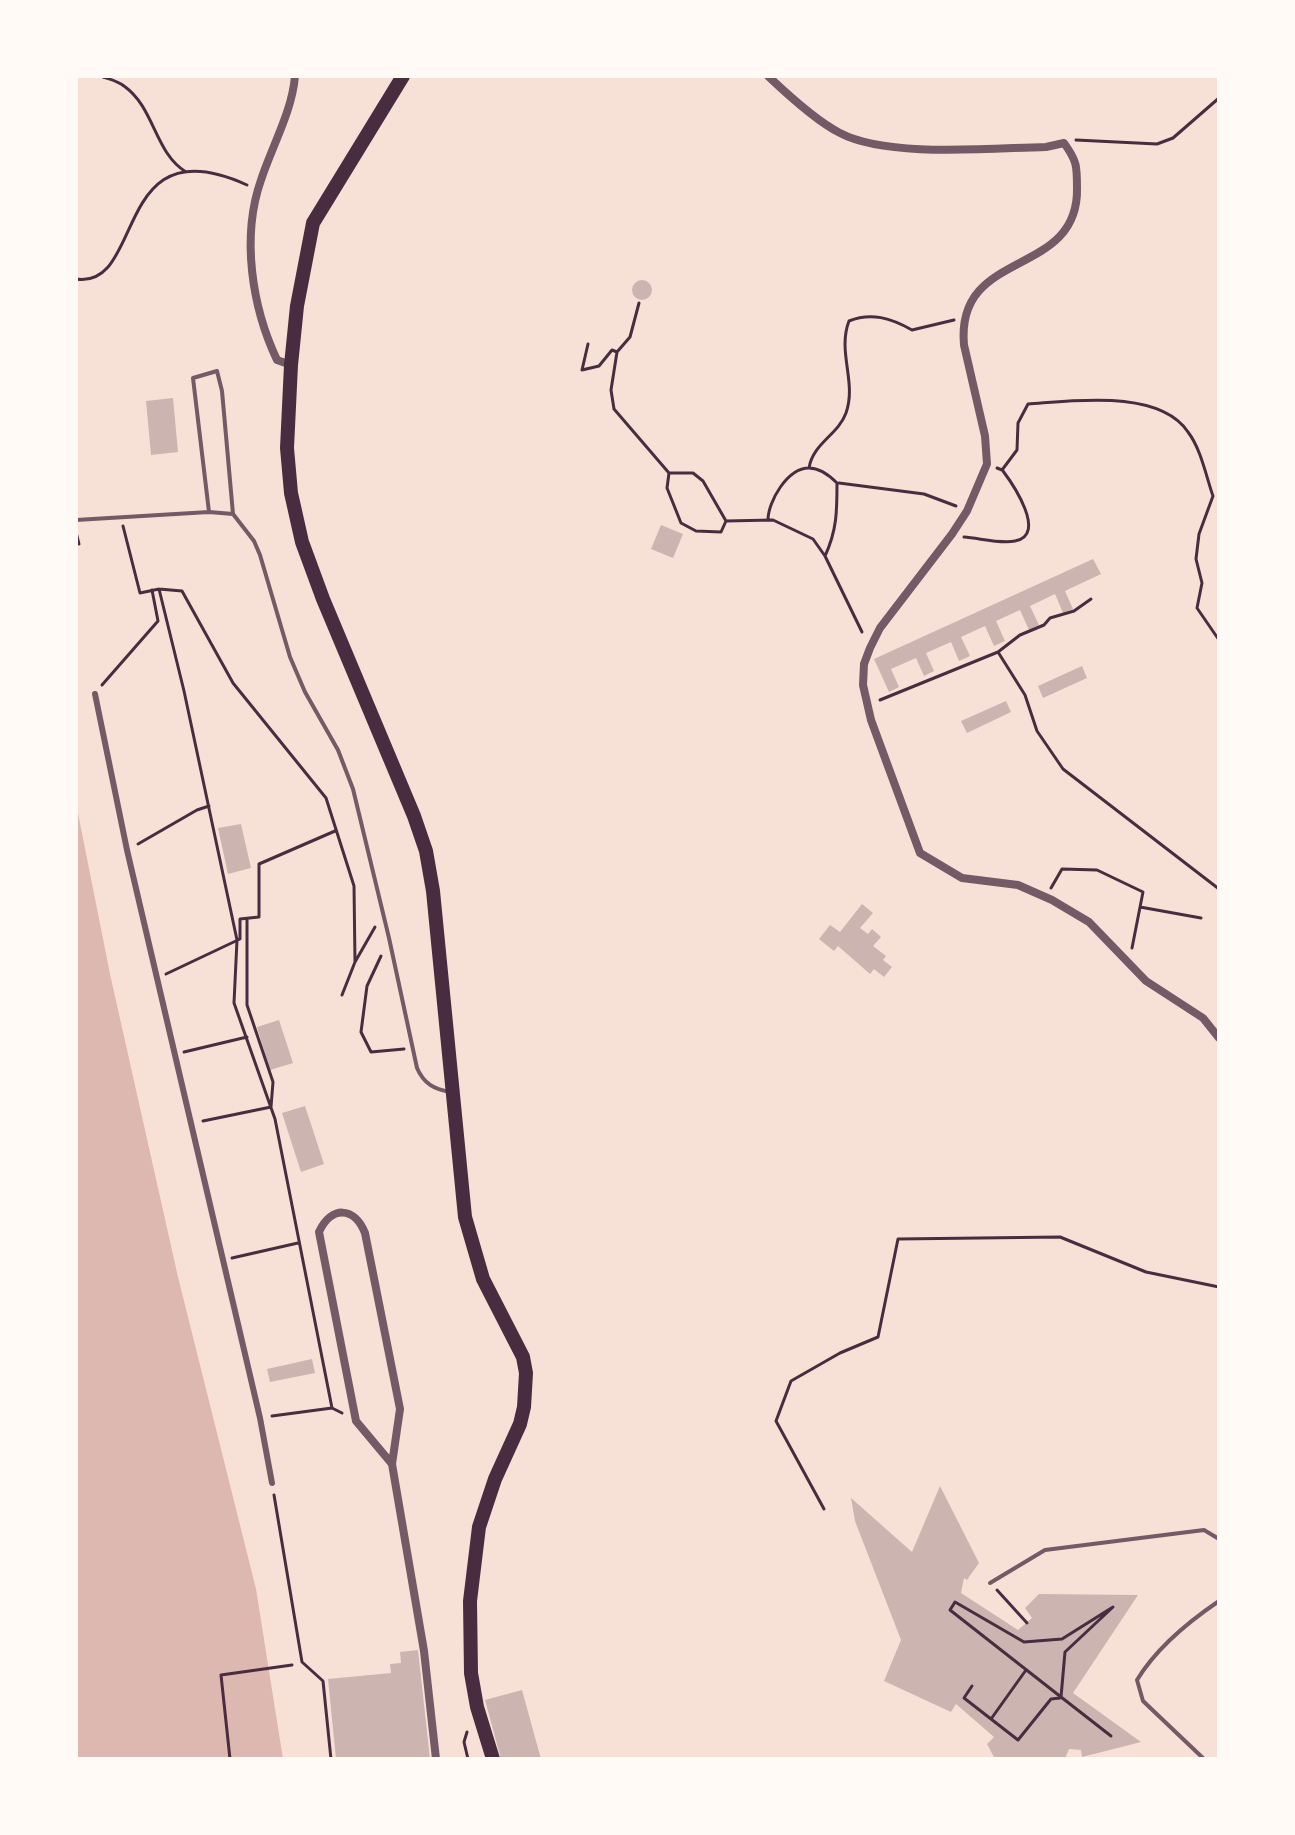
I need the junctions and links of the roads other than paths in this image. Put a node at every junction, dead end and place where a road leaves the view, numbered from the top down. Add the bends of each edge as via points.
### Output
1 (295, 76) edge
2 (403, 76) edge
3 (768, 76) edge
4 (291, 365) junction
5 (209, 512) junction
6 (233, 514) junction
7 (76, 520) edge
8 (95, 694) road end
9 (1219, 1038) edge
10 (451, 1092) junction
11 (392, 1464) junction
12 (272, 1483) road end
13 (1219, 1539) edge
14 (990, 1583) road end
15 (1219, 1601) edge
16 (436, 1759) edge
17 (493, 1759) edge
18 (1204, 1759) edge

1 - 4 street via 253,207 251,249 269,343 280,363
2 - 4 main road via 313,223
3 - 9 street via 840,133 865,141 916,149 1064,143 1077,161 1078,195 1066,231 981,287 967,306 964,345 987,464 952,534 880,628 864,664 863,685 920,853 962,878 1018,885 1089,922 1146,981 1203,1018
4 - 10 main road via 287,448 295,514 323,599 426,851
5 - 6 lane
5 - 6 lane via 193,378 217,371
5 - 7 lane
6 - 10 lane via 254,541 290,657 345,766 417,1068 431,1087
8 - 12 street
10 - 17 main road via 471,1242 526,1373 520,1424 479,1527 470,1601 471,1673
11 - 11 street via 400,1409 365,1233 349,1213 336,1213 325,1220 320,1245 356,1421
11 - 16 street via 424,1651
13 - 14 lane via 1204,1530 1045,1550
15 - 18 lane via 1193,1618 1137,1680 1143,1701

